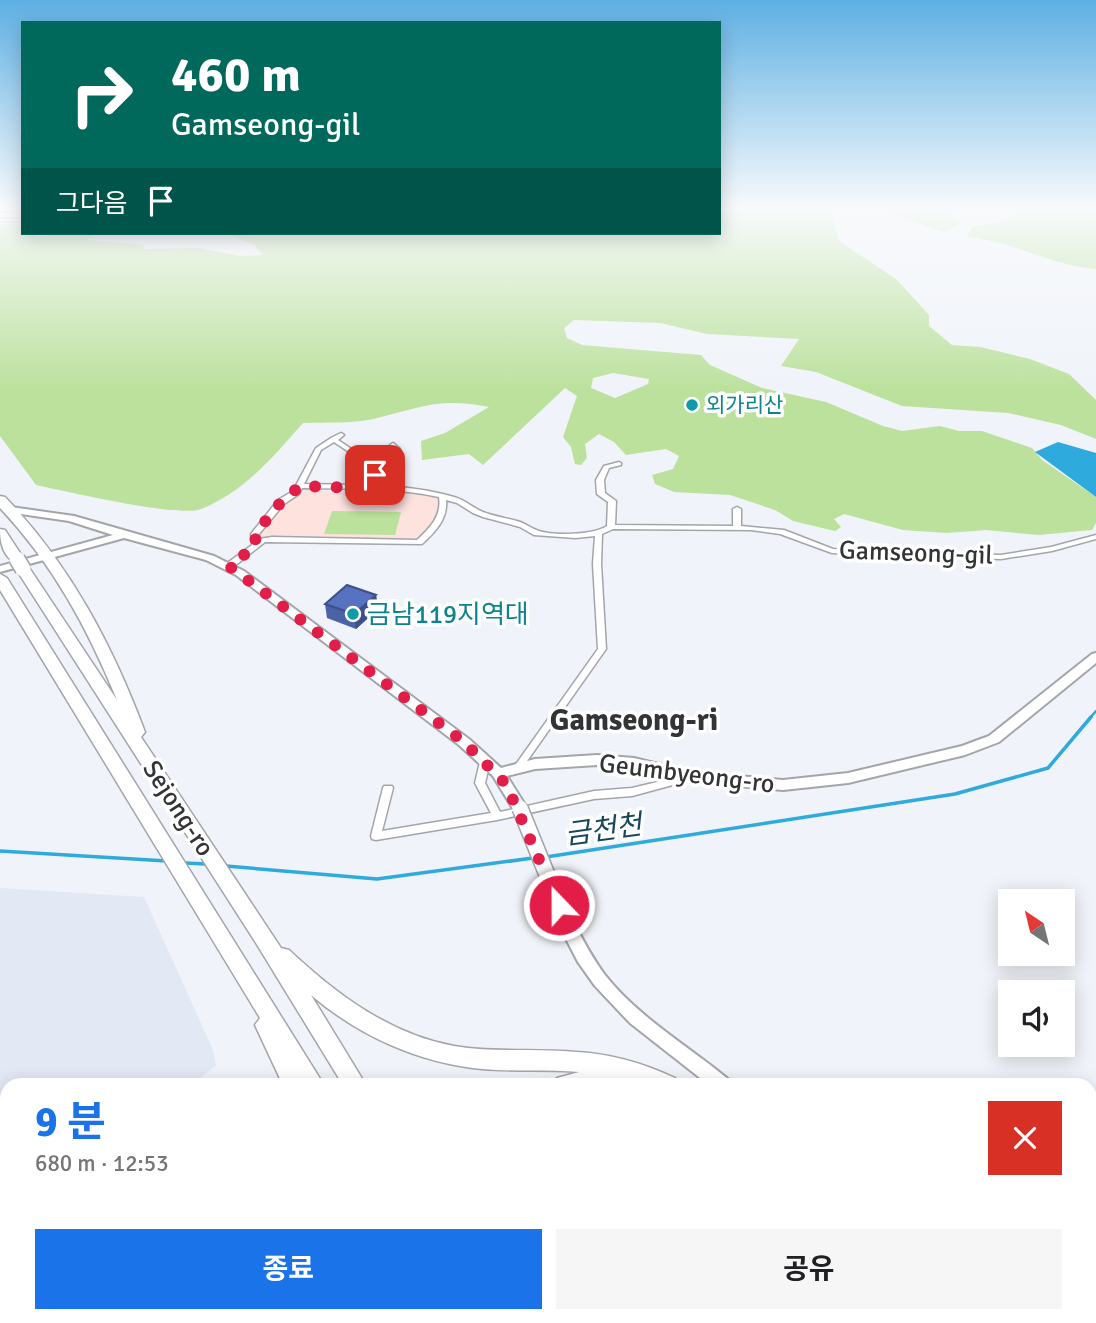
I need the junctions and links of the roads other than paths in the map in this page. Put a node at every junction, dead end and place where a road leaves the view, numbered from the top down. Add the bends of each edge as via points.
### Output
1 (341, 435) dead end
2 (333, 439) junction
3 (393, 445) dead end
4 (357, 455) dead end
5 (619, 464) dead end
6 (300, 486) junction
7 (360, 488) junction
8 (442, 496) junction
9 (5, 505) edge
10 (737, 509) dead end
11 (611, 527) junction
12 (737, 528) junction
13 (0, 533) edge
14 (124, 535) junction
15 (599, 535) junction
16 (1096, 537) edge
17 (256, 546) junction
18 (50, 554) junction
19 (229, 566) junction
20 (0, 569) edge
21 (0, 578) edge
22 (1096, 657) edge
23 (146, 757) junction
24 (485, 762) junction
25 (517, 769) junction
26 (498, 774) junction
27 (691, 777) junction
28 (388, 788) dead end
29 (497, 816) junction
30 (263, 937) junction
31 (242, 971) junction
32 (291, 1078) edge
33 (309, 1078) edge
34 (351, 1078) edge
35 (650, 1078) edge
36 (713, 1078) edge

1 - 2 street
2 - 4 street
2 - 6 street via 318,449
3 - 7 street via 397,458
5 - 11 street via 606,467 600,480 601,494 612,501
6 - 7 street
6 - 17 street via 262,524 255,534
7 - 8 street
8 - 15 street via 534,533
8 - 17 street via 444,507 438,522 419,542 272,539
9 - 14 street
9 - 18 highway
10 - 12 street
11 - 12 street, Gamseong-gil
11 - 15 street
12 - 16 street, Gamseong-gil via 781,532 832,551 1001,557
13 - 23 highway, Sejong-ro
14 - 18 street
14 - 19 street
15 - 25 street via 602,649
17 - 19 street
18 - 20 street
18 - 23 highway via 117,675
19 - 24 street
21 - 31 highway, Sejong-ro
22 - 27 street, Geumbyeong-ro via 994,739 965,750 817,783 783,785
23 - 30 highway, Sejong-ro
24 - 26 street
24 - 29 street via 480,782
25 - 26 street, Geumbyeong-ro
25 - 27 street, Geumbyeong-ro via 597,760 634,763
26 - 36 street, bridge via 520,808 588,967 623,1009
27 - 29 street
28 - 29 street via 376,836
30 - 34 highway, Sejong-ro
30 - 35 highway via 330,999 403,1043 439,1054 482,1059 602,1064
31 - 32 highway
31 - 33 highway, Sejong-ro

